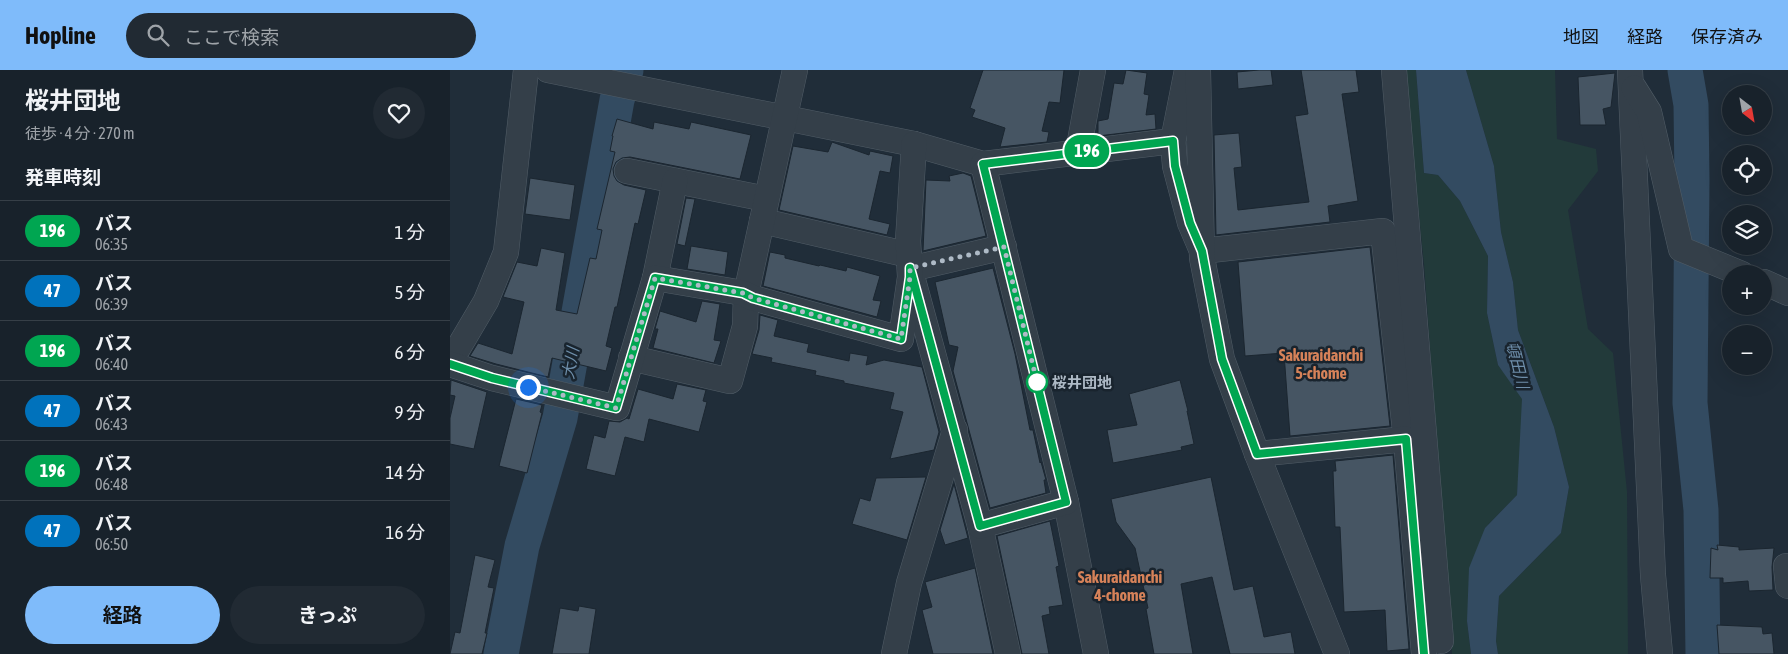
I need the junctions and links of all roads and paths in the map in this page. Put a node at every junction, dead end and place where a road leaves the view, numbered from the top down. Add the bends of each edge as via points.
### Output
1 (526, 70) edge
2 (548, 70) edge
3 (795, 70) edge
4 (1093, 70) edge
5 (1187, 70) edge
6 (1198, 70) edge
7 (1394, 70) edge
8 (1631, 76) edge
9 (784, 118) junction
10 (1173, 141) junction
11 (914, 144) junction
12 (1078, 152) junction
13 (983, 164) junction
14 (627, 171) dead end
15 (675, 181) junction
16 (764, 210) junction
17 (1004, 247) junction
18 (1202, 251) junction
19 (909, 262) junction
20 (1722, 266) edge
21 (655, 278) junction
22 (1772, 286) edge
23 (1788, 293) edge
24 (746, 294) junction
25 (631, 358) junction
26 (450, 364) edge
27 (955, 430) junction
28 (1406, 439) junction
29 (1257, 454) junction
30 (1066, 502) junction
31 (980, 526) junction
32 (1788, 566) edge
33 (1788, 586) edge
34 (894, 654) edge
35 (1008, 654) edge
36 (1096, 654) edge
37 (1337, 654) edge
38 (1424, 654) edge
39 (1442, 654) edge
40 (1660, 654) edge

1 - 26 street via 506,252 486,301
2 - 9 street
3 - 9 street
4 - 12 street
5 - 10 street
6 - 18 street
7 - 39 street
8 - 20 street via 1649,112 1681,249
8 - 40 street via 1653,575
9 - 11 street
9 - 16 street
10 - 12 street
10 - 18 street via 1175,166 1190,223
11 - 13 street
11 - 19 street
12 - 13 street
13 - 17 street
14 - 15 street
15 - 16 street
15 - 21 street
16 - 19 street
16 - 24 street
17 - 19 street
17 - 30 street
18 - 28 street via 1383,231
18 - 29 street via 1222,359
19 - 24 street via 910,277 901,339
19 - 27 street
21 - 24 street
21 - 25 street
22 - 23 street
24 - 25 street via 745,326 730,381
25 - 26 street via 616,408 492,378
27 - 31 street
27 - 34 street via 910,583
28 - 29 street
28 - 38 street
29 - 37 street
30 - 31 street
30 - 36 street
31 - 35 street
32 - 33 street

